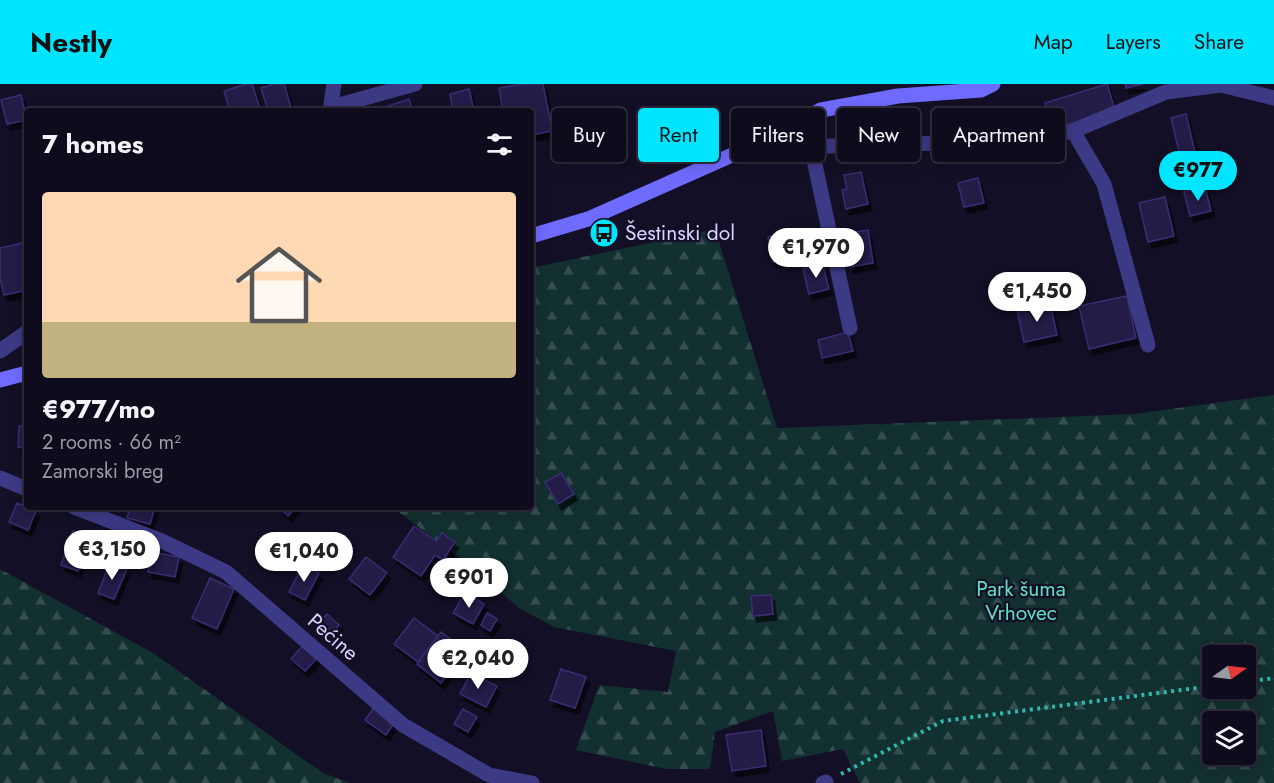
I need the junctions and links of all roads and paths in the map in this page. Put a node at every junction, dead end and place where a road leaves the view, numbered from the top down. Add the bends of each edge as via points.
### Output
1 (334, 84) edge
2 (415, 84) edge
3 (993, 84) edge
4 (1274, 98) edge
5 (331, 108) edge
6 (334, 108) edge
7 (825, 109) edge
8 (1073, 131) junction
9 (825, 146) edge
10 (731, 156) edge
11 (814, 162) edge
12 (534, 235) edge
13 (850, 328) dead end
14 (24, 334) edge
15 (1148, 345) dead end
16 (0, 351) edge
17 (24, 374) edge
18 (0, 380) edge
19 (0, 478) edge
20 (24, 488) edge
21 (82, 510) edge
22 (1274, 678) edge
23 (1256, 680) edge
24 (1202, 687) edge
25 (532, 783) edge
26 (824, 783) edge

1 - 5 street
2 - 6 street
3 - 7 street via 981,90 898,96
4 - 8 street via 1221,85 1166,92
8 - 9 street via 1022,141
8 - 15 street via 1104,184
10 - 12 street via 588,219
11 - 13 street
14 - 16 street
17 - 18 street
19 - 20 street
21 - 25 street, Pećine via 162,541 226,572 403,725 489,775
22 - 23 path
24 - 26 path via 943,721

